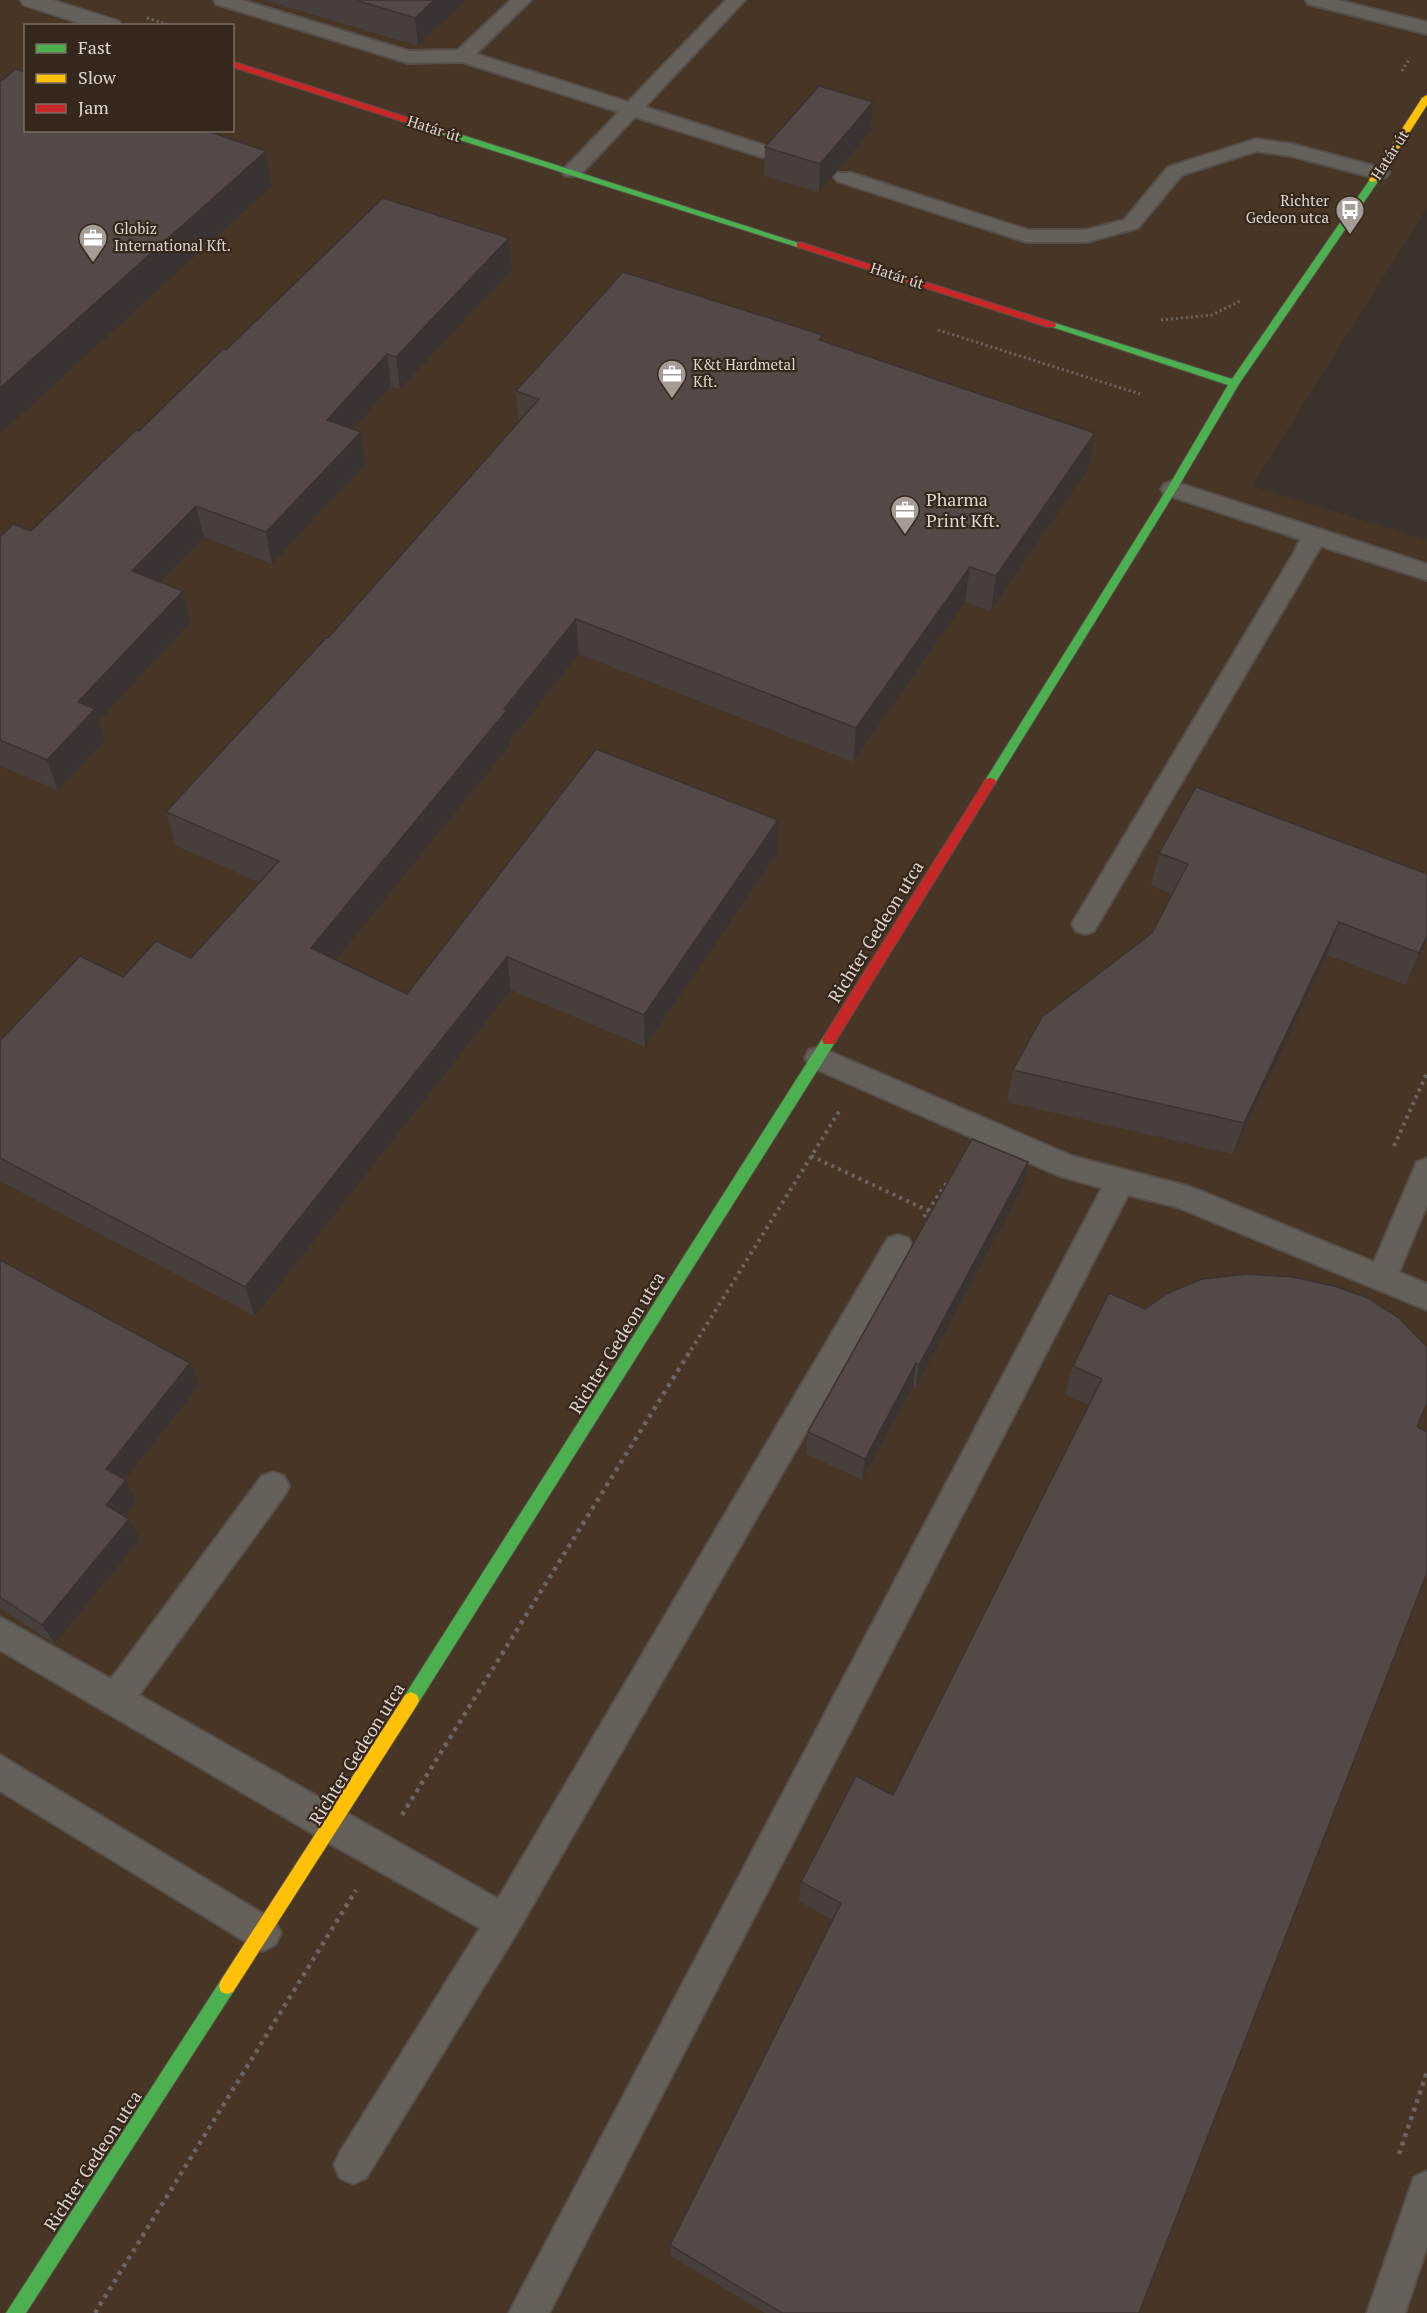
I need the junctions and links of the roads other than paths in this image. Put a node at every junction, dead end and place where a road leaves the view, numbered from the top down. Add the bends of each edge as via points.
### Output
1 (31, 0) edge
2 (223, 0) edge
3 (522, 0) edge
4 (736, 0) edge
5 (1315, 0) edge
6 (105, 24) edge
7 (1427, 28) edge
8 (463, 56) junction
9 (234, 65) edge
10 (1427, 98) edge
11 (634, 109) junction
12 (769, 153) dead end
13 (572, 172) junction
14 (1379, 173) junction
15 (844, 177) dead end
16 (1234, 383) junction
17 (1172, 489) junction
18 (1313, 535) junction
19 (1427, 572) edge
20 (1085, 924) dead end
21 (819, 1058) junction
22 (1427, 1170) edge
23 (1121, 1180) junction
24 (898, 1247) dead end
25 (1382, 1278) junction
26 (1427, 1297) edge
27 (273, 1486) dead end
28 (0, 1632) edge
29 (115, 1700) junction
30 (0, 1772) edge
31 (333, 1826) junction
32 (504, 1922) junction
33 (263, 1933) junction
34 (353, 2165) dead end
35 (1427, 2190) edge
36 (15, 2313) edge
37 (528, 2313) edge
38 (1386, 2313) edge

1 - 6 street
2 - 8 lane via 408,57
3 - 8 lane
4 - 11 lane
5 - 7 lane
8 - 11 lane
9 - 13 street, Határ út
10 - 14 street, Határ út
11 - 12 lane
11 - 13 lane
13 - 16 street, Határ út
14 - 15 lane via 1292,150 1256,146 1175,171 1131,224 1086,236 1026,236
14 - 16 street, Határ út
16 - 17 street, Richter Gedeon utca
17 - 18 lane
17 - 21 street, Richter Gedeon utca
18 - 19 lane
18 - 20 lane
21 - 23 lane via 1067,1167
21 - 31 street, Richter Gedeon utca
22 - 25 lane
23 - 25 lane via 1181,1196
23 - 37 lane
24 - 32 lane
25 - 26 lane
27 - 29 lane
28 - 29 lane
29 - 31 lane
30 - 33 lane
31 - 32 lane
31 - 33 street, Richter Gedeon utca
32 - 34 lane
33 - 36 street, Richter Gedeon utca
35 - 38 lane

